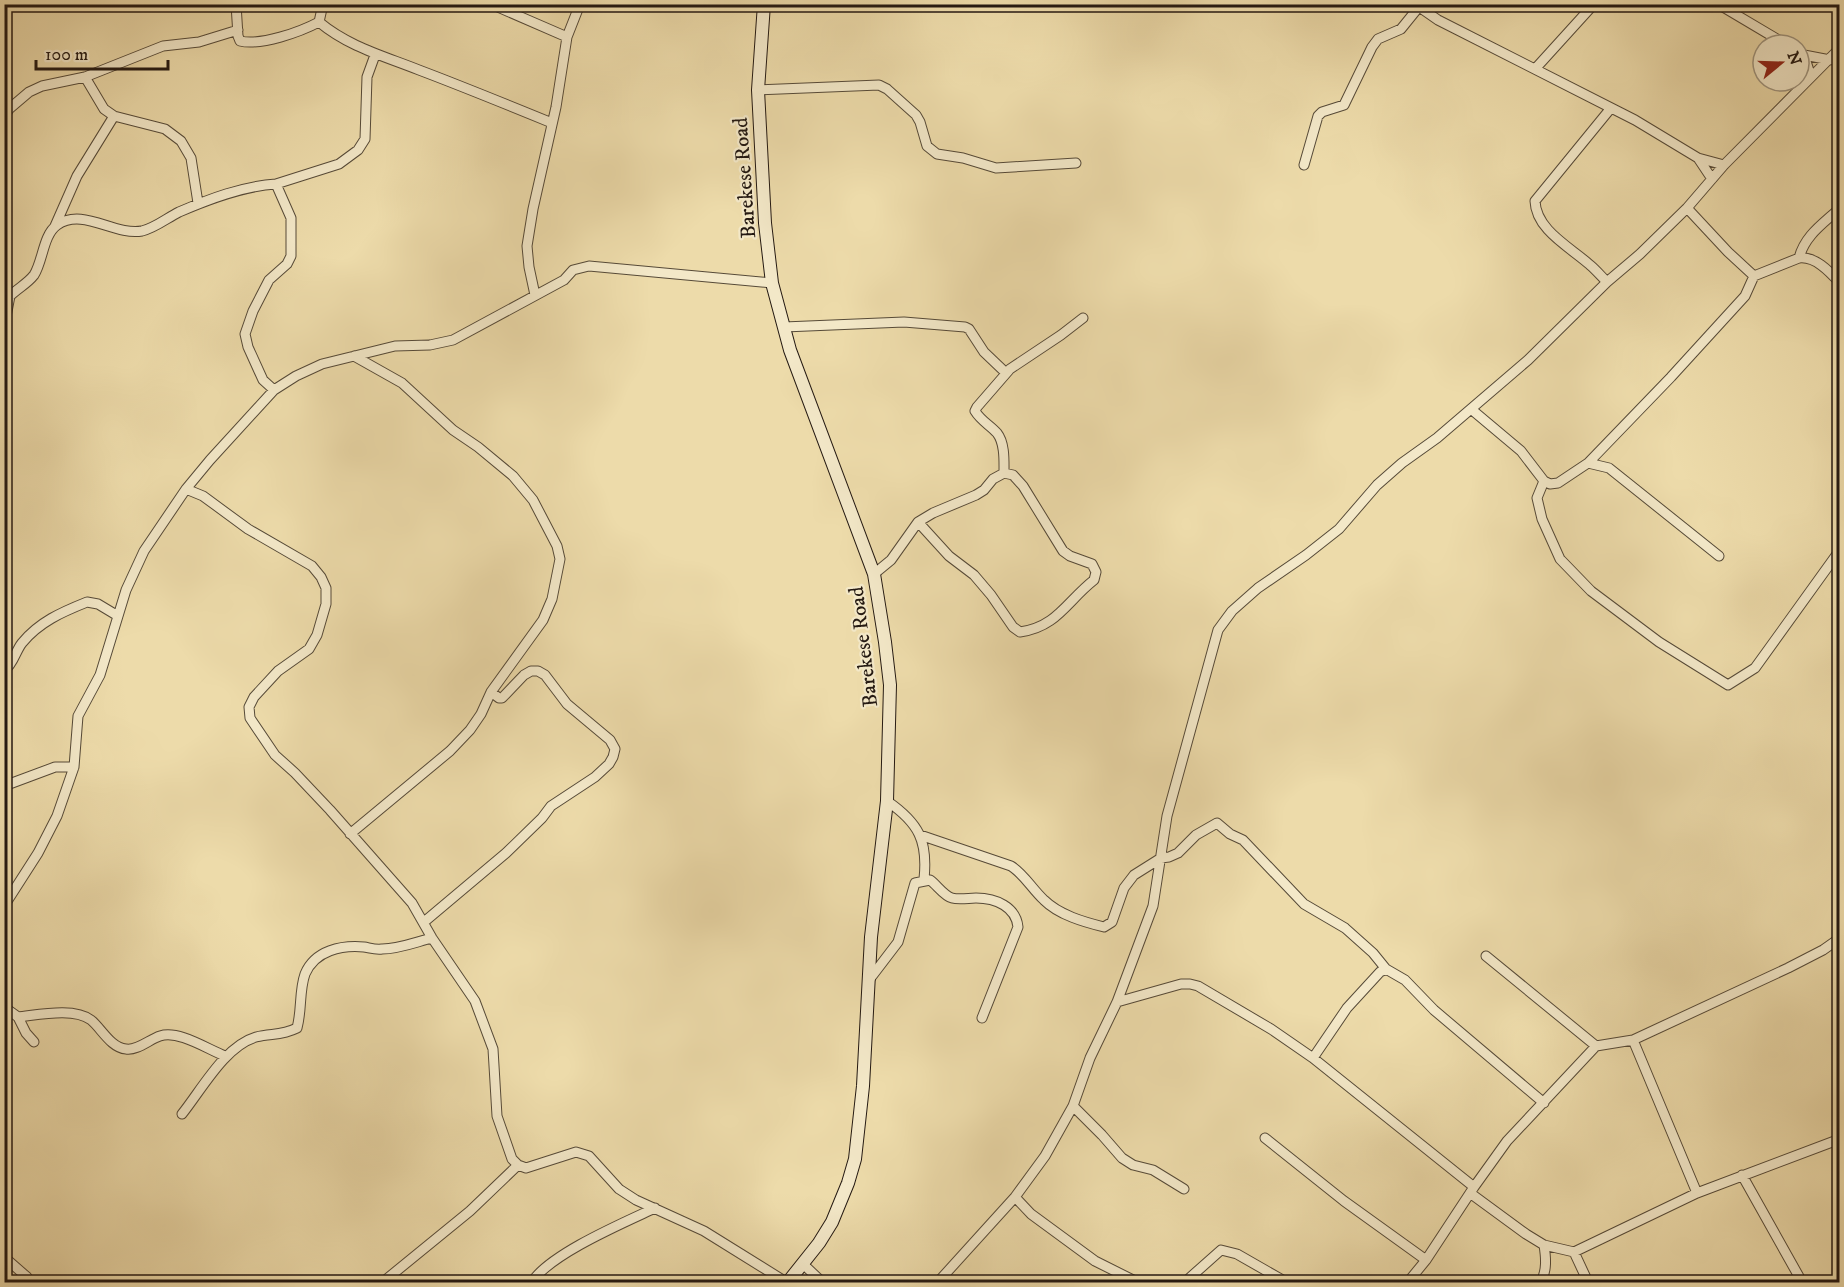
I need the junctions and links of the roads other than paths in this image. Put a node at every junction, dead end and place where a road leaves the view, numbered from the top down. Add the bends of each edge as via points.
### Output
1 (236, 4) edge
2 (323, 4) edge
3 (492, 4) edge
4 (580, 4) edge
5 (764, 4) edge
6 (1594, 4) edge
7 (1718, 4) edge
8 (1417, 6) edge
9 (319, 22) junction
10 (238, 30) junction
11 (1767, 33) edge
12 (567, 37) junction
13 (1839, 48) edge
14 (375, 55) junction
15 (1811, 55) edge
16 (1830, 60) junction
17 (1535, 69) junction
18 (85, 77) junction
19 (1811, 77) edge
20 (758, 90) junction
21 (1795, 93) edge
22 (1611, 108) junction
23 (114, 116) junction
24 (4, 117) edge
25 (552, 123) junction
26 (1698, 158) junction
27 (1076, 163) dead end
28 (1304, 165) dead end
29 (1724, 165) junction
30 (1712, 179) junction
31 (276, 184) junction
32 (198, 203) junction
33 (1687, 208) junction
34 (1839, 208) edge
35 (55, 226) junction
36 (1799, 258) junction
37 (1754, 276) junction
38 (1607, 282) junction
39 (772, 283) junction
40 (1839, 283) edge
41 (535, 295) junction
42 (1083, 318) dead end
43 (4, 327) edge
44 (784, 327) junction
45 (354, 356) junction
46 (1006, 373) junction
47 (274, 390) junction
48 (1471, 409) junction
49 (1602, 447) junction
50 (1588, 463) junction
51 (1609, 468) junction
52 (1004, 473) junction
53 (1544, 481) junction
54 (186, 489) junction
55 (918, 522) junction
56 (1839, 550) edge
57 (1719, 556) dead end
58 (873, 574) junction
59 (118, 616) junction
60 (4, 671) edge
61 (491, 692) junction
62 (74, 767) junction
63 (4, 786) edge
64 (887, 801) junction
65 (350, 834) junction
66 (920, 835) junction
67 (1161, 858) junction
68 (924, 879) junction
69 (4, 906) edge
70 (424, 922) junction
71 (432, 938) junction
72 (1839, 938) edge
73 (1486, 956) dead end
74 (1386, 969) junction
75 (869, 980) junction
76 (1117, 1002) junction
77 (4, 1007) edge
78 (18, 1017) junction
79 (982, 1018) dead end
80 (1633, 1040) junction
81 (34, 1042) dead end
82 (1596, 1046) junction
83 (225, 1056) junction
84 (1313, 1058) junction
85 (1544, 1103) junction
86 (1073, 1106) junction
87 (182, 1114) dead end
88 (1265, 1138) dead end
89 (1839, 1139) edge
90 (518, 1165) junction
91 (1742, 1175) junction
92 (1184, 1189) dead end
93 (1472, 1190) junction
94 (1697, 1193) junction
95 (1015, 1197) junction
96 (655, 1208) junction
97 (1544, 1245) junction
98 (1574, 1252) junction
99 (4, 1257) edge
100 (1425, 1260) junction
101 (803, 1264) junction
102 (27, 1277) dead end
103 (382, 1282) edge
104 (532, 1282) edge
105 (787, 1282) edge
106 (822, 1282) edge
107 (938, 1282) edge
108 (1137, 1282) edge
109 (1185, 1282) edge
110 (1286, 1282) edge
111 (1408, 1282) edge
112 (1540, 1282) edge
113 (1588, 1282) edge
114 (1803, 1282) edge

1 - 10 street
2 - 9 street
3 - 12 street
4 - 12 street
5 - 20 main road, Barekese Road
6 - 17 street
7 - 11 street
8 - 17 street via 1438,21
8 - 28 street via 1401,29 1378,39 1372,46 1344,105 1318,116
9 - 10 street via 299,32 260,42 240,41
9 - 14 street via 334,35
10 - 18 street via 199,42 163,46
12 - 25 street
13 - 16 street
14 - 25 street
14 - 31 street via 367,77 364,140 358,150 339,164
15 - 16 street
16 - 19 street
17 - 22 street
18 - 23 street via 104,109
18 - 24 street via 29,92
20 - 27 street via 879,85 916,115 927,146 937,154 996,168
20 - 39 main road, Barekese Road
21 - 29 street
22 - 26 street
22 - 38 street via 1535,201 1542,222
23 - 32 street via 165,129 180,141 191,158
23 - 35 street via 77,176
25 - 41 street via 527,246
26 - 29 street
26 - 30 street
29 - 30 street
30 - 33 street
31 - 32 street
31 - 47 street via 291,218 291,256 269,280 245,334 263,380
32 - 35 street via 141,231 78,219
33 - 37 street
33 - 38 street
34 - 36 street via 1809,235
35 - 43 street via 35,273 10,296
36 - 37 street
36 - 40 street via 1827,269
37 - 49 street via 1745,296
38 - 48 street via 1528,360
39 - 41 street via 589,266 573,270 564,280
39 - 44 main road, Barekese Road
41 - 45 street via 453,340 395,346
42 - 46 street
44 - 46 street via 904,322 965,327
44 - 58 main road, Barekese Road via 789,350
45 - 47 street via 322,364
45 - 61 street via 402,383 513,476 533,500 557,546 560,559 552,599 543,620
46 - 52 street via 975,411 1001,440
47 - 54 street
48 - 53 street via 1521,451
48 - 67 street via 1377,485 1339,529 1258,588 1218,630 1167,816
49 - 50 street
49 - 51 street
50 - 51 street
50 - 53 street via 1558,483
51 - 57 street
52 - 55 street via 976,495
52 - 55 street via 1013,475 1023,486 1063,551 1092,564 1096,572 1095,580 1056,618 1028,631 1012,627 980,582
53 - 56 street via 1537,498 1560,559 1591,591 1659,642 1728,685 1755,668
54 - 59 street via 144,550
54 - 65 street via 312,566 326,588 326,604 309,649 278,671 254,697 249,707 250,718 275,755
55 - 58 street via 891,560
58 - 64 main road, Barekese Road via 890,685
59 - 60 street via 87,602 52,617 20,645
59 - 62 street via 100,675 78,716
61 - 65 street via 482,714 450,751
61 - 70 street via 502,698 524,675 538,670 567,704 610,740 615,749 613,757 595,777 551,806 506,853
62 - 63 street via 55,767
62 - 69 street via 57,816
64 - 66 street via 903,812
64 - 75 main road, Barekese Road
65 - 70 street via 412,903
66 - 67 street via 1011,866 1046,902 1065,914 1104,927 1112,922 1124,888 1134,875
66 - 68 street via 925,853
67 - 74 street via 1178,853 1196,835 1217,823 1243,840 1304,904 1345,928
67 - 76 street via 1153,906
68 - 75 street via 915,883 898,942
68 - 79 street via 952,898 997,902 1017,918 1018,927
70 - 71 street
71 - 83 street via 391,948 338,948 324,953 313,960 305,974 297,1028 285,1034 255,1037
71 - 90 street via 475,1001 493,1049 497,1116 512,1159
72 - 80 street via 1788,968
73 - 82 street
74 - 84 street via 1347,1008
74 - 85 street via 1405,980 1434,1010
75 - 101 main road, Barekese Road via 855,1158 832,1222
76 - 84 street via 1190,984 1271,1029
76 - 86 street via 1090,1058
77 - 78 street
78 - 81 street
78 - 83 street via 57,1012 82,1016 125,1049 173,1034
80 - 82 street
80 - 94 street
82 - 85 street
83 - 87 street
84 - 93 street
85 - 93 street via 1507,1141
86 - 92 street via 1122,1158 1153,1170
86 - 95 street via 1045,1156
88 - 100 street
89 - 91 street
90 - 96 street via 526,1168 576,1152 589,1156 619,1189
90 - 103 street via 470,1211
91 - 94 street
91 - 114 street
93 - 97 street
93 - 100 street
94 - 98 street
95 - 107 street
95 - 108 street via 1031,1214 1095,1261
96 - 104 street via 556,1258
96 - 105 street via 704,1231
97 - 98 street
97 - 112 street via 1547,1260
98 - 113 street
99 - 102 street
100 - 111 street
101 - 105 main road, Barekese Road
101 - 106 street
109 - 110 street via 1221,1250 1237,1254

